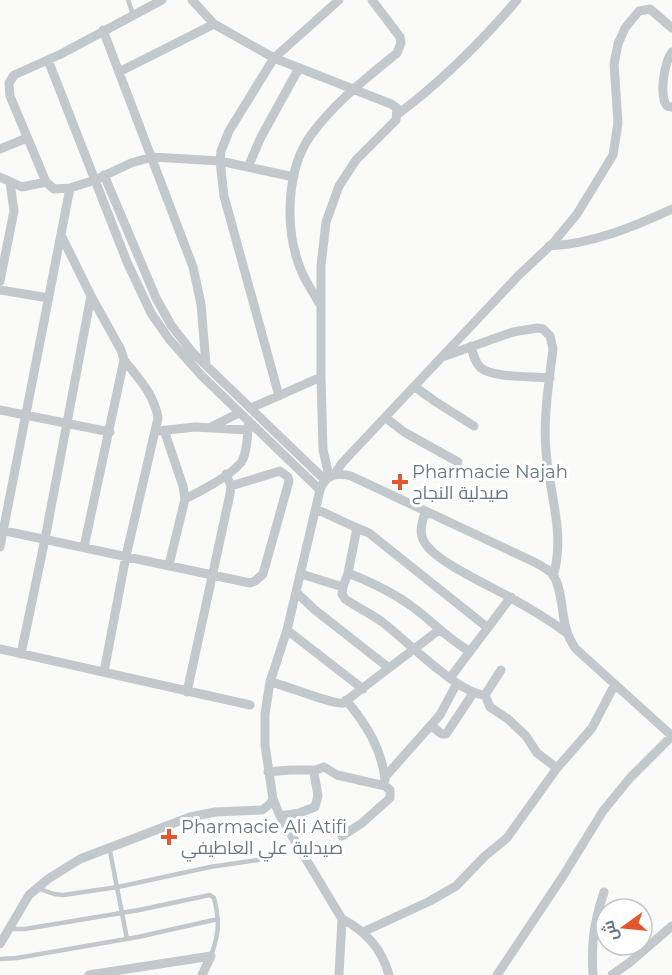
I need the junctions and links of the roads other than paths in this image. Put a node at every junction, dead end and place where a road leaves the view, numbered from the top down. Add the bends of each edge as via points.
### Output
1 (128, 0) edge
2 (162, 0) edge
3 (192, 0) edge
4 (339, 0) edge
5 (372, 0) edge
6 (517, 0) edge
7 (645, 0) edge
8 (639, 10) junction
9 (133, 15) junction
10 (214, 24) junction
11 (672, 28) edge
12 (104, 30) junction
13 (672, 52) edge
14 (274, 58) junction
15 (48, 60) junction
16 (299, 68) junction
17 (119, 72) junction
18 (4, 84) edge
19 (354, 89) junction
20 (672, 107) edge
21 (398, 114) junction
22 (27, 138) junction
23 (0, 149) edge
24 (152, 157) junction
25 (220, 161) junction
26 (248, 167) junction
27 (0, 177) edge
28 (99, 177) junction
29 (294, 177) junction
30 (10, 182) junction
31 (45, 182) junction
32 (70, 188) junction
33 (672, 209) edge
34 (61, 235) junction
35 (549, 246) junction
36 (0, 281) edge
37 (0, 290) edge
38 (91, 296) junction
39 (49, 298) junction
40 (320, 305) junction
41 (471, 346) junction
42 (443, 357) junction
43 (124, 360) junction
44 (206, 365) junction
45 (321, 377) junction
46 (550, 378) junction
47 (415, 387) junction
48 (279, 396) junction
49 (251, 408) junction
50 (0, 410) edge
51 (239, 413) junction
52 (26, 414) junction
53 (386, 418) junction
54 (66, 423) junction
55 (248, 426) junction
56 (474, 426) dead end
57 (211, 427) junction
58 (160, 430) junction
59 (110, 432) junction
60 (458, 462) dead end
61 (226, 474) junction
62 (330, 477) junction
63 (231, 486) junction
64 (320, 490) junction
65 (185, 498) junction
66 (316, 509) junction
67 (425, 512) junction
68 (357, 528) junction
69 (2, 530) edge
70 (45, 539) junction
71 (0, 547) edge
72 (84, 547) junction
73 (126, 556) junction
74 (169, 565) junction
75 (348, 573) junction
76 (301, 574) junction
77 (212, 575) junction
78 (554, 576) junction
79 (343, 587) junction
80 (297, 592) junction
81 (511, 597) junction
82 (488, 628) junction
83 (287, 630) junction
84 (439, 630) junction
85 (567, 633) junction
86 (413, 648) junction
87 (0, 649) edge
88 (469, 651) junction
89 (21, 654) junction
90 (389, 668) junction
91 (501, 670) dead end
92 (104, 672) junction
93 (454, 680) junction
94 (270, 682) junction
95 (615, 684) junction
96 (363, 688) junction
97 (187, 692) junction
98 (474, 692) junction
99 (485, 695) junction
100 (346, 700) junction
101 (250, 705) dead end
102 (431, 726) junction
103 (672, 736) edge
104 (557, 768) junction
105 (313, 771) junction
106 (268, 772) junction
107 (385, 782) junction
108 (273, 799) junction
109 (280, 816) junction
110 (342, 836) dead end
111 (109, 846) junction
112 (258, 860) dead end
113 (118, 887) junction
114 (37, 888) junction
115 (604, 892) dead end
116 (123, 913) junction
117 (218, 919) junction
118 (342, 920) junction
119 (672, 926) edge
120 (9, 929) junction
121 (363, 932) junction
122 (127, 939) junction
123 (0, 944) edge
124 (211, 956) junction
125 (0, 959) edge
126 (89, 975) edge
127 (202, 975) edge
128 (339, 975) edge
129 (389, 975) edge
130 (497, 975) edge
131 (592, 975) edge
132 (612, 975) edge

1 - 9 lane
2 - 9 street
3 - 10 street
4 - 14 street
5 - 19 street via 401,43 397,53
6 - 21 street via 473,49
7 - 8 street
8 - 11 street via 650,9
8 - 35 street via 625,28 614,64 618,123 613,155 578,214
9 - 12 street
10 - 14 street
10 - 17 street
12 - 15 street
12 - 17 street
13 - 20 street via 665,67 663,100
14 - 16 street
14 - 25 street via 229,131
15 - 18 street via 14,75
15 - 28 street
16 - 19 street
16 - 26 street
17 - 24 street
18 - 22 street
19 - 21 street via 394,105
19 - 29 street via 310,136
21 - 40 street via 356,160 332,202 322,241
22 - 23 street
22 - 31 street
24 - 25 street
24 - 28 street
24 - 44 street via 194,267
25 - 26 street
25 - 48 street via 224,196
26 - 29 street
27 - 30 street
28 - 32 street
28 - 44 street via 156,298 182,339
28 - 51 street via 134,279 152,313 169,339
29 - 40 street via 290,198 293,245 298,264
30 - 31 street via 22,187
30 - 36 street via 14,211
31 - 32 street via 54,189
32 - 34 street
33 - 35 street via 594,239
34 - 38 street
34 - 39 street
35 - 42 street
37 - 39 street
38 - 43 street
38 - 54 street
39 - 52 street
40 - 45 street
41 - 42 street
41 - 46 street via 476,363 486,371
41 - 46 street via 522,330 543,329 552,341
42 - 47 street
43 - 58 street via 153,399
43 - 59 street
44 - 49 street
45 - 48 street
45 - 62 street via 323,450
46 - 78 street via 545,432 559,547
47 - 53 street
47 - 56 street
48 - 49 street
49 - 62 street
50 - 52 street
51 - 55 street
51 - 57 street
52 - 54 street
52 - 69 street
53 - 60 street
53 - 62 street
54 - 59 street
54 - 70 street
55 - 57 street
55 - 61 street via 243,458
55 - 64 street
57 - 58 street
58 - 65 street
58 - 73 street
59 - 72 street
61 - 63 street
61 - 65 street
62 - 64 street
62 - 67 street via 351,476
63 - 77 street
63 - 77 street via 280,471 289,481 260,578 250,583
64 - 66 street
65 - 74 street
66 - 68 street
66 - 76 street
67 - 78 street via 530,560
67 - 81 street via 421,532 425,545 440,558
68 - 75 street
68 - 82 street via 369,533
69 - 70 street
69 - 71 street
70 - 72 street
70 - 89 street
72 - 73 street
73 - 74 street
73 - 92 street
74 - 77 street
75 - 79 street
75 - 84 street via 398,598
76 - 79 street
76 - 80 street
77 - 97 street
78 - 85 street
79 - 86 street via 345,599 381,621
80 - 83 street
80 - 90 street
81 - 82 street
81 - 85 street
82 - 88 street
83 - 94 street
83 - 96 street
84 - 86 street
84 - 88 street
85 - 95 street via 576,649
86 - 90 street
86 - 93 street
87 - 89 street
88 - 93 street
89 - 92 street
90 - 96 street
91 - 99 street
92 - 97 street
93 - 98 street
93 - 102 street via 444,709
94 - 100 street via 333,703
94 - 106 street via 264,730
95 - 103 street
95 - 104 street via 592,728
96 - 100 street
97 - 101 street
98 - 99 street
98 - 102 street via 446,734
99 - 104 street via 488,705
100 - 107 street via 373,740
102 - 107 street
103 - 130 street via 603,811
104 - 121 street via 513,832 456,886
105 - 106 street
105 - 107 street via 324,766 337,775
105 - 109 street via 317,804 311,810
106 - 108 street
107 - 110 street via 390,798
108 - 109 street
108 - 111 street via 257,812 215,812 190,817
109 - 118 street
111 - 113 lane
111 - 114 street via 80,859
112 - 113 lane
113 - 114 lane via 63,895
113 - 116 lane
114 - 120 street via 25,900
115 - 131 street via 593,927
116 - 117 lane via 209,895 213,896
116 - 120 lane
116 - 122 lane
117 - 122 lane
117 - 124 lane via 219,933
118 - 121 street
118 - 128 street
119 - 132 street
120 - 123 street
121 - 129 street via 378,949
122 - 125 lane
124 - 126 street
124 - 127 street

